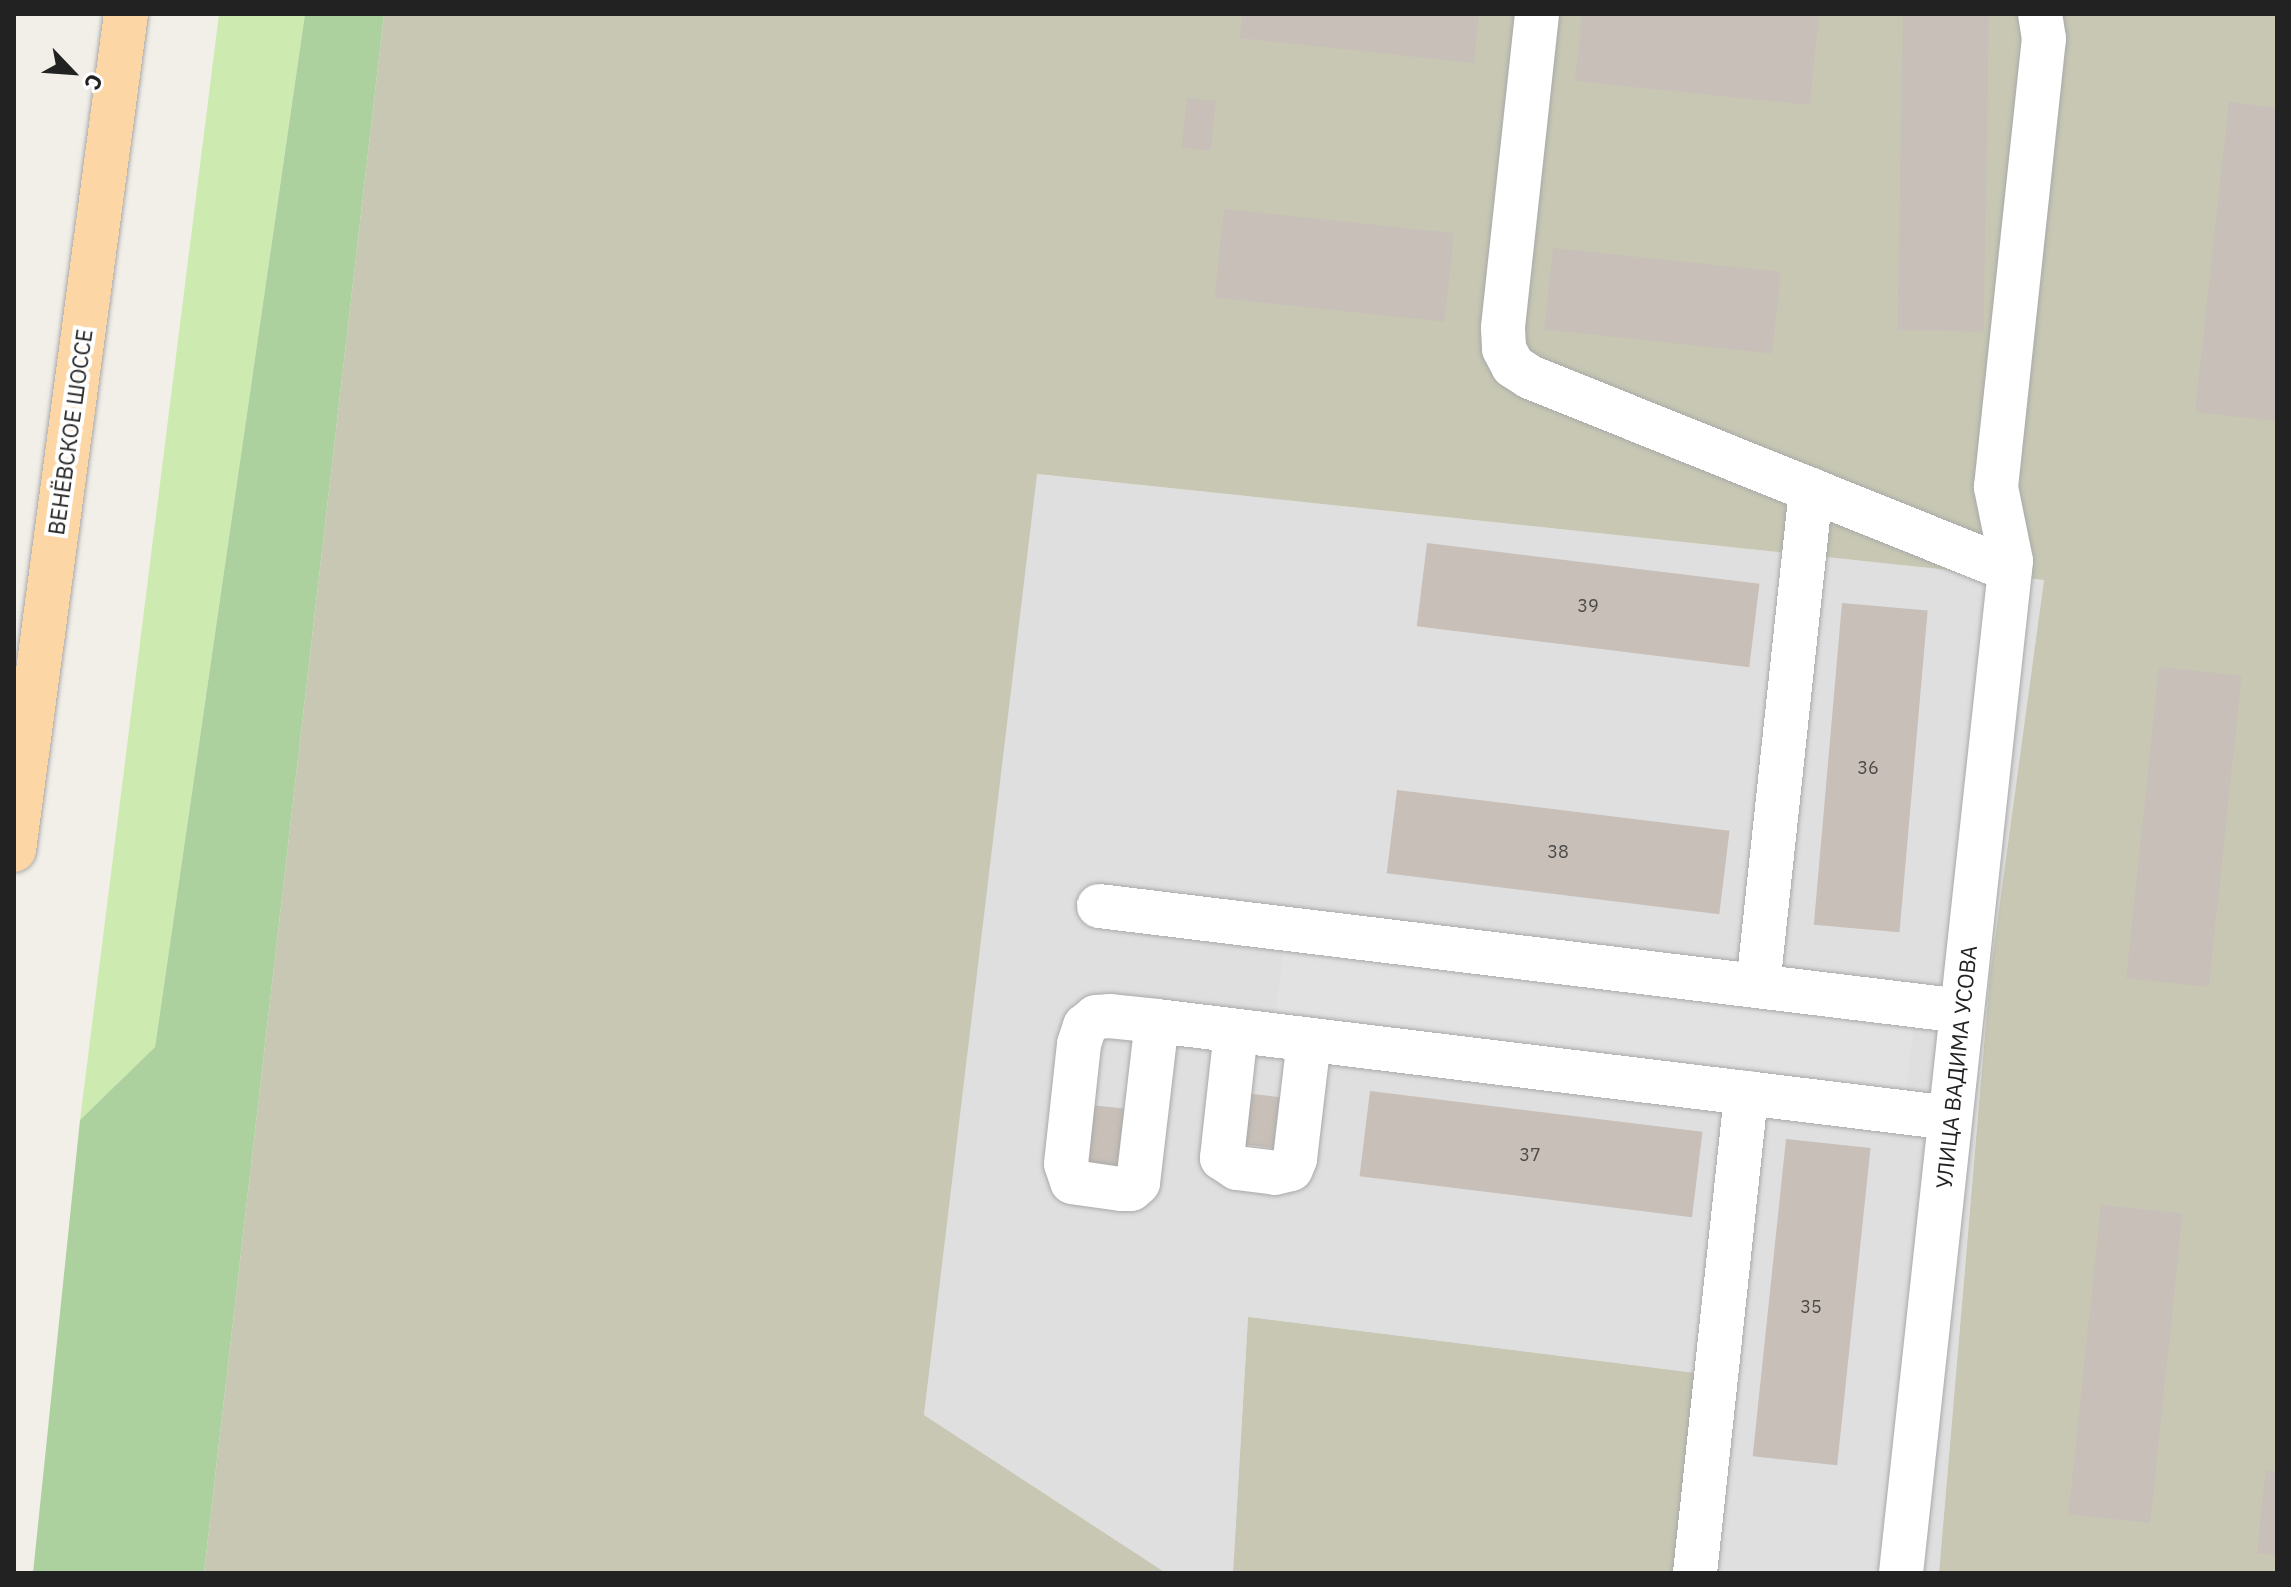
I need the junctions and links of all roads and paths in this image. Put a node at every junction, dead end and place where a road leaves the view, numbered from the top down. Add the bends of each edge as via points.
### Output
1 (126, 14) edge
2 (1537, 14) edge
3 (2040, 14) edge
4 (1811, 490) junction
5 (2010, 566) junction
6 (14, 850) edge
7 (1099, 906) dead end
8 (1758, 986) junction
9 (1962, 1011) junction
10 (1157, 1021) dead end
11 (1236, 1031) junction
12 (1309, 1040) junction
13 (1746, 1093) junction
14 (1950, 1118) junction
15 (1695, 1573) edge
16 (1901, 1573) edge

1 - 6 main road, ВЕНЁВСКОЕ ШОССЕ
2 - 4 street via 1503,328 1504,349 1513,366
3 - 5 street, УЛИЦА ВАДИМА УСОВА via 2044,39 1996,487
4 - 5 street
4 - 8 street
5 - 9 street, УЛИЦА ВАДИМА УСОВА
7 - 8 street
8 - 9 street
9 - 14 street, УЛИЦА ВАДИМА УСОВА
10 - 11 street
11 - 12 street
11 - 12 street via 1222,1158 1237,1168 1275,1173 1291,1169 1295,1159
12 - 13 street
13 - 14 street
13 - 15 street
14 - 16 street, УЛИЦА ВАДИМА УСОВА

